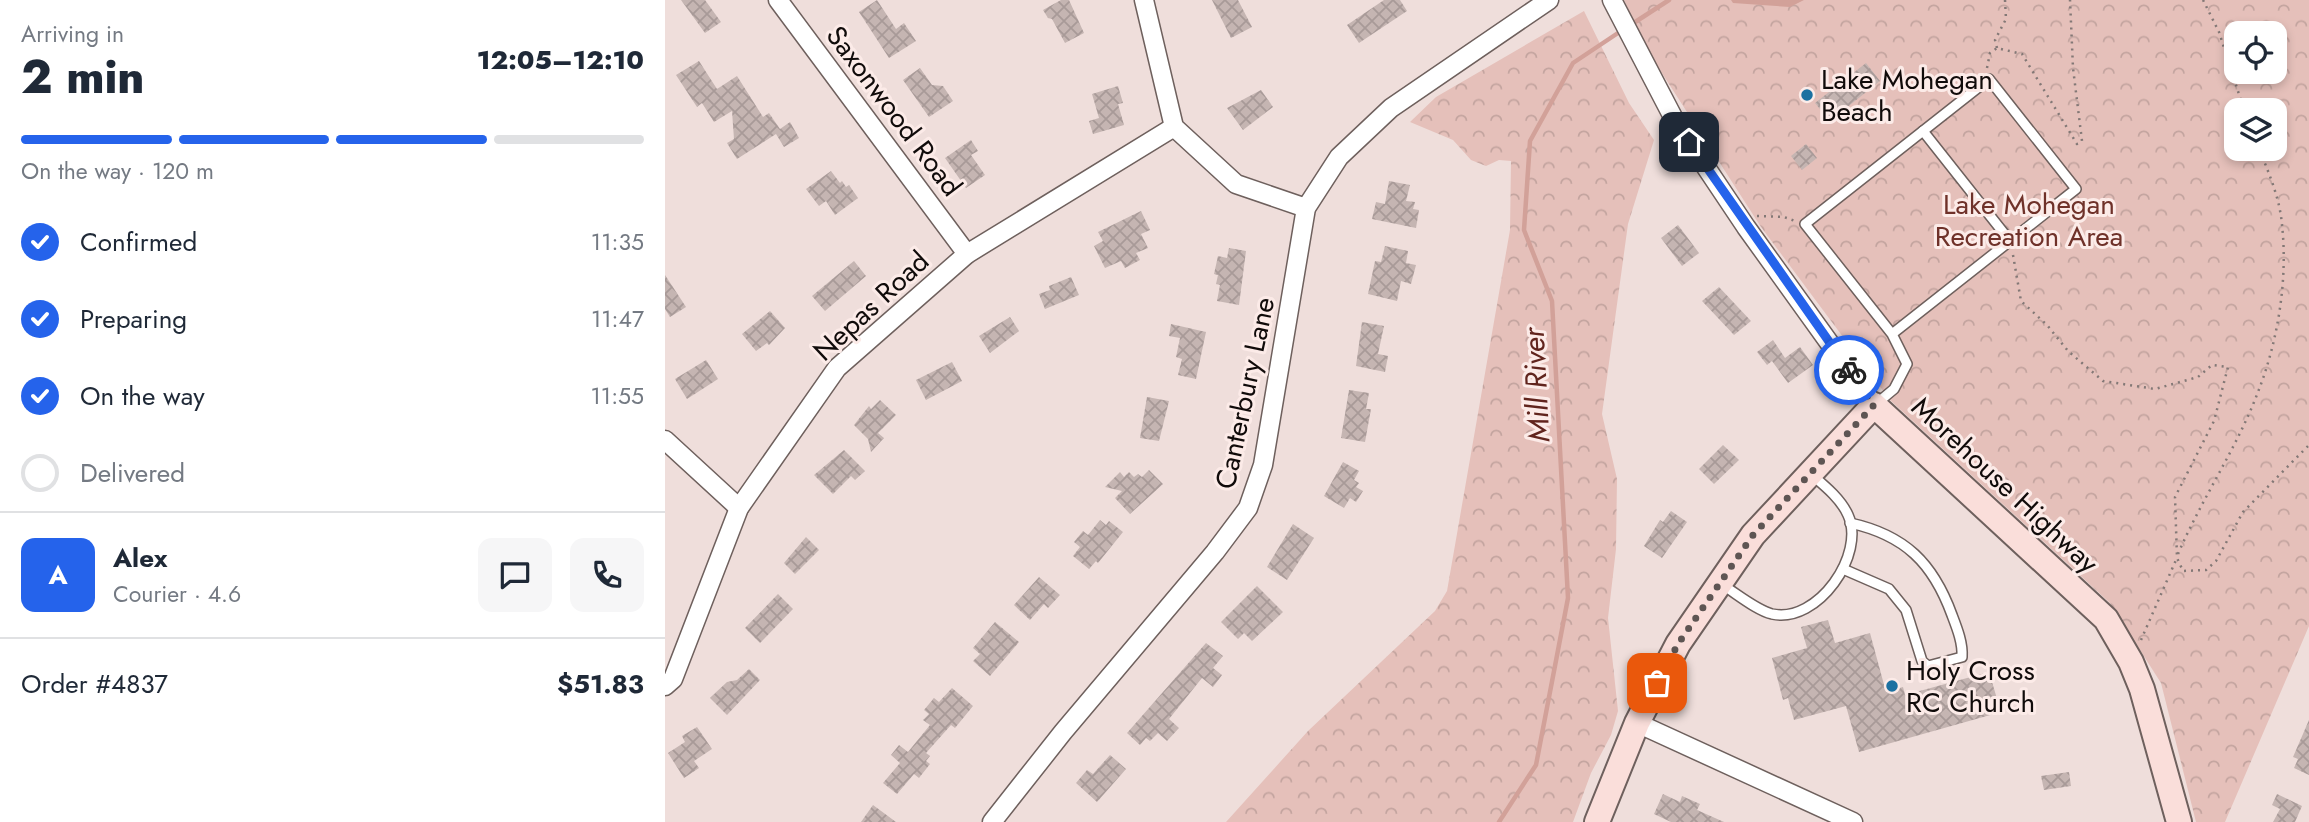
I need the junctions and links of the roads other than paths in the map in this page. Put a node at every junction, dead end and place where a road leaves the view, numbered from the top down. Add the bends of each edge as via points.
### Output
1 (778, 0) edge
2 (1144, 0) edge
3 (1549, 0) edge
4 (1614, 4) edge
5 (1174, 127) junction
6 (1923, 131) junction
7 (1306, 208) junction
8 (2010, 241) junction
9 (967, 254) junction
10 (1892, 334) junction
11 (1874, 405) junction
12 (665, 440) edge
13 (1811, 473) junction
14 (739, 508) junction
15 (1850, 523) junction
16 (1843, 569) junction
17 (1720, 583) junction
18 (665, 686) edge
19 (1637, 723) junction
20 (992, 822) edge
21 (1597, 822) edge
22 (1853, 822) edge
23 (2179, 822) edge

1 - 9 street, Saxonwood Road
2 - 5 street
3 - 7 street, Canterbury Lane via 1382,116 1339,158
4 - 11 street, Morehouse Highway via 1682,132
5 - 7 street via 1236,184
5 - 9 street, Nepas Road
6 - 8 lane
6 - 8 lane via 1989,79 2076,189
6 - 10 lane via 1805,224
7 - 20 street, Canterbury Lane via 1263,465 1248,508
8 - 10 lane
9 - 14 street, Nepas Road via 837,368
10 - 11 lane via 1907,364 1894,389
11 - 13 street
11 - 23 street, Morehouse Highway via 2106,620 2142,689
12 - 14 street
13 - 15 lane via 1834,494
13 - 17 street via 1753,535
14 - 18 street, Nepas Road via 673,679
15 - 16 lane
15 - 16 lane via 1880,530 1918,557 1940,582 1956,624 1962,657 1928,666 1922,661 1906,610 1889,589
16 - 17 lane via 1826,594 1807,609 1787,614 1771,614
17 - 19 street via 1678,644
19 - 21 street
19 - 22 street

